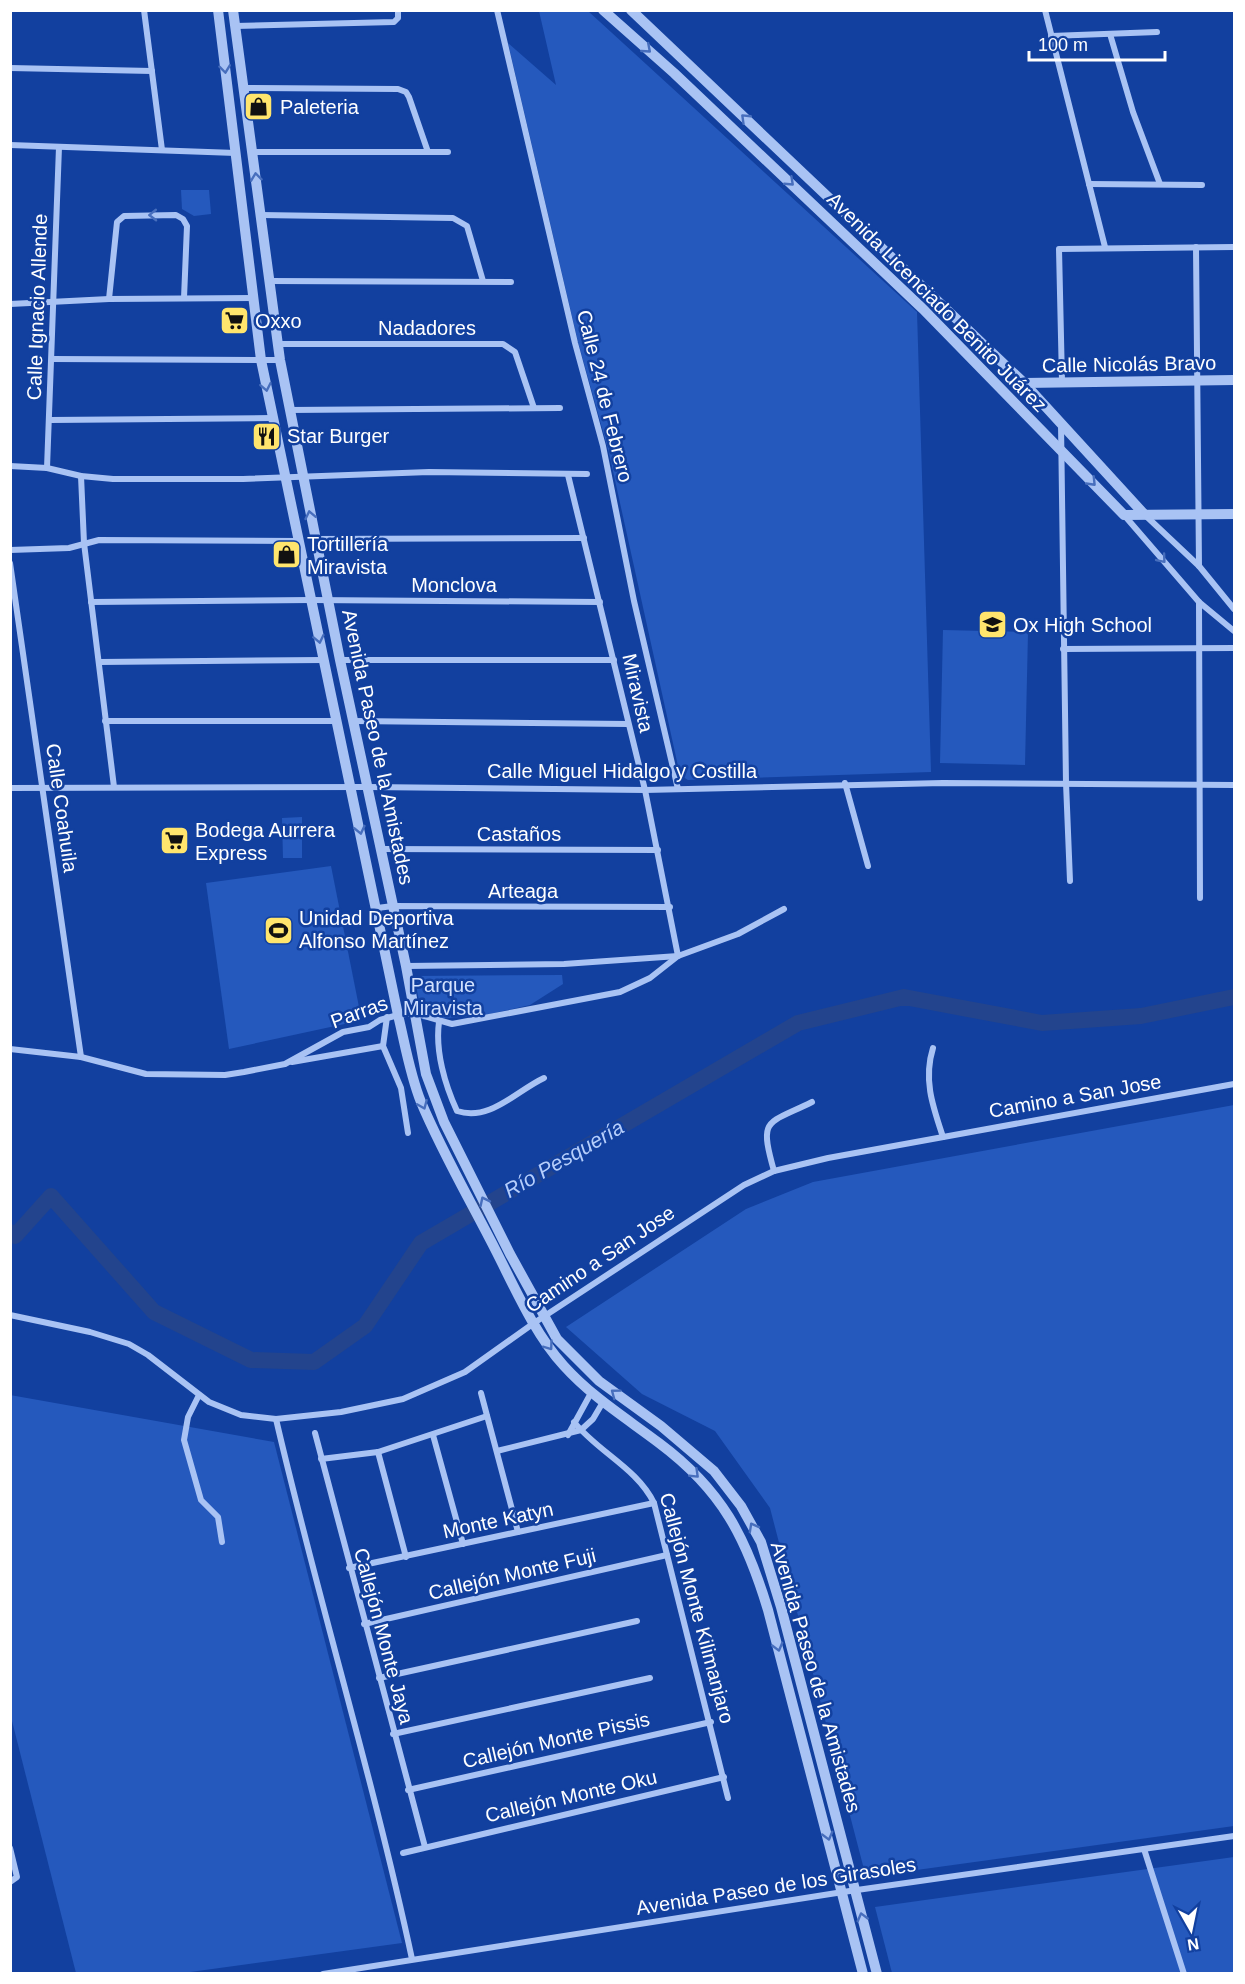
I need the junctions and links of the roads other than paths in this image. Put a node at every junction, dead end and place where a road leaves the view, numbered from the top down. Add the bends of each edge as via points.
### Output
1 (144, 10) edge
2 (218, 10) edge
3 (233, 10) edge
4 (497, 10) edge
5 (603, 10) edge
6 (1045, 10) edge
7 (635, 12) edge
8 (398, 14) edge
9 (235, 26) junction
10 (1157, 32) dead end
11 (1110, 34) junction
12 (1051, 36) junction
13 (684, 60) junction
14 (10, 68) edge
15 (152, 71) junction
16 (674, 73) junction
17 (242, 88) junction
18 (248, 124) junction
19 (233, 127) junction
20 (10, 145) edge
21 (58, 147) junction
22 (162, 150) junction
23 (252, 152) junction
24 (428, 152) junction
25 (448, 152) dead end
26 (236, 153) junction
27 (1089, 184) junction
28 (1160, 184) junction
29 (1202, 185) dead end
30 (261, 215) junction
31 (246, 243) junction
32 (264, 243) junction
33 (1105, 247) junction
34 (1196, 247) junction
35 (1234, 247) edge
36 (268, 281) junction
37 (483, 281) junction
38 (511, 282) dead end
39 (184, 298) junction
40 (253, 298) junction
41 (109, 299) junction
42 (54, 302) junction
43 (10, 304) edge
44 (277, 344) junction
45 (52, 359) junction
46 (261, 360) junction
47 (280, 360) junction
48 (1196, 380) junction
49 (1234, 380) edge
50 (1062, 381) junction
51 (1024, 383) junction
52 (534, 408) junction
53 (560, 408) dead end
54 (289, 410) junction
55 (272, 417) junction
56 (50, 420) junction
57 (1061, 420) junction
58 (1061, 451) junction
59 (10, 466) edge
60 (47, 468) junction
61 (302, 474) junction
62 (587, 474) dead end
63 (568, 475) junction
64 (81, 476) junction
65 (285, 476) junction
66 (1144, 514) junction
67 (1198, 514) junction
68 (1234, 514) edge
69 (1124, 515) junction
70 (584, 538) junction
71 (315, 539) junction
72 (299, 541) junction
73 (84, 543) junction
74 (10, 550) edge
75 (10, 563) edge
76 (1199, 566) junction
77 (310, 600) junction
78 (328, 600) junction
79 (91, 602) junction
80 (600, 602) junction
81 (1199, 602) junction
82 (1234, 609) edge
83 (1234, 631) edge
84 (1199, 648) junction
85 (1234, 648) edge
86 (1063, 649) junction
87 (323, 660) junction
88 (340, 660) junction
89 (614, 660) junction
90 (99, 662) junction
91 (105, 721) junction
92 (335, 721) junction
93 (354, 721) junction
94 (628, 724) junction
95 (845, 783) junction
96 (1066, 783) junction
97 (1198, 785) junction
98 (1234, 785) edge
99 (114, 787) junction
100 (368, 787) junction
101 (10, 788) edge
102 (43, 788) junction
103 (350, 788) junction
104 (678, 789) junction
105 (645, 790) junction
106 (381, 849) junction
107 (658, 850) junction
108 (868, 866) dead end
109 (1070, 881) dead end
110 (1200, 898) dead end
111 (393, 906) junction
112 (669, 907) junction
113 (377, 908) junction
114 (784, 909) dead end
115 (678, 956) junction
116 (406, 966) junction
117 (414, 1013) junction
118 (393, 1016) junction
119 (439, 1022) junction
120 (383, 1046) junction
121 (933, 1048) dead end
122 (10, 1049) edge
123 (81, 1057) junction
124 (285, 1064) junction
125 (544, 1078) dead end
126 (1234, 1084) edge
127 (812, 1102) dead end
128 (408, 1133) dead end
129 (943, 1137) junction
130 (774, 1171) junction
131 (505, 1256) junction
132 (10, 1315) edge
133 (545, 1316) junction
134 (534, 1323) junction
135 (481, 1393) dead end
136 (591, 1393) junction
137 (199, 1395) junction
138 (603, 1402) junction
139 (487, 1416) junction
140 (276, 1419) junction
141 (574, 1422) junction
142 (581, 1430) junction
143 (315, 1433) dead end
144 (433, 1435) junction
145 (568, 1435) junction
146 (496, 1451) junction
147 (378, 1452) junction
148 (321, 1459) junction
149 (654, 1503) junction
150 (518, 1532) junction
151 (222, 1542) dead end
152 (463, 1544) junction
153 (667, 1555) junction
154 (406, 1557) junction
155 (349, 1568) junction
156 (637, 1621) dead end
157 (364, 1624) junction
158 (379, 1678) junction
159 (650, 1678) dead end
160 (711, 1722) junction
161 (393, 1734) junction
162 (724, 1778) junction
163 (408, 1790) junction
164 (729, 1798) dead end
165 (1234, 1836) edge
166 (425, 1847) junction
167 (10, 1848) edge
168 (1144, 1849) junction
169 (403, 1853) dead end
170 (14, 1881) edge
171 (855, 1890) junction
172 (843, 1892) junction
173 (412, 1959) junction
174 (323, 1974) edge
175 (863, 1974) edge
176 (877, 1974) edge
177 (1184, 1974) edge

1 - 15 street
2 -> 19 street, Avenida Paseo de la Amistades
3 - 9 street, Avenida Paseo de la Amistades
4 - 104 street, Calle 24 de Febrero via 603,446
5 -> 16 street, Avenida Licenciado Benito Juárez
6 - 12 street
7 - 13 street, Avenida Licenciado Benito Juárez
8 - 9 street via 394,22
9 - 17 street, Avenida Paseo de la Amistades
10 - 11 street
11 - 12 street
11 - 28 street
12 - 27 street
13 - 16 street
51 -> 13 street, Avenida Licenciado Benito Juárez
14 - 15 street
15 - 22 street
16 -> 58 street, Avenida Licenciado Benito Juárez via 924,309
17 - 18 street, Avenida Paseo de la Amistades
17 - 24 street via 398,89 409,97
18 - 19 street
18 - 23 street, Avenida Paseo de la Amistades
19 - 26 street, Avenida Paseo de la Amistades
20 - 21 street
21 - 22 street
21 - 42 street, Calle Ignacio Allende
22 - 26 street
23 - 24 street
30 -> 23 street, Avenida Paseo de la Amistades
24 - 25 street
26 - 31 street, Avenida Paseo de la Amistades
27 - 28 street
27 - 33 street
28 - 29 street
30 - 32 street, Avenida Paseo de la Amistades
30 - 37 street via 461,220 467,226
31 - 32 street
31 - 40 street, Avenida Paseo de la Amistades
32 - 36 street, Avenida Paseo de la Amistades
33 - 34 street
33 - 50 street via 1061,248 1058,252
34 - 35 street
34 - 48 street
36 - 37 street
36 - 44 street, Avenida Paseo de la Amistades
37 - 38 street
39 - 40 street
39 - 41 street
39 -> 41 street via 187,226 176,215 124,216 117,222
40 - 46 street, Avenida Paseo de la Amistades
41 - 42 street
42 - 43 street
42 - 45 street, Calle Ignacio Allende
44 - 47 street, Avenida Paseo de la Amistades
44 - 52 street, Nadadores via 503,344 515,352
45 - 46 street
45 - 56 street, Calle Ignacio Allende
46 - 47 street
46 -> 55 street, Avenida Paseo de la Amistades
47 - 54 street, Avenida Paseo de la Amistades
48 - 49 street, Calle Nicolás Bravo
48 - 50 street, Calle Nicolás Bravo
48 - 67 street
50 - 51 street, Calle Nicolás Bravo
51 - 57 street, Avenida Licenciado Benito Juárez
52 - 53 street
52 - 54 street
54 - 61 street, Avenida Paseo de la Amistades
55 - 56 street
55 - 65 street, Avenida Paseo de la Amistades
56 - 60 street, Calle Ignacio Allende
57 - 58 street
57 - 66 street, Avenida Licenciado Benito Juárez
58 -> 69 street, Avenida Licenciado Benito Juárez
58 - 86 street
59 - 60 street
60 - 64 street
61 - 63 street
61 - 65 street
71 -> 61 street, Avenida Paseo de la Amistades
62 - 63 street
63 - 70 street, Miravista
64 - 65 street
64 - 73 street
65 - 72 street, Avenida Paseo de la Amistades
66 - 67 street
66 - 69 street
66 - 76 street, Avenida Licenciado Benito Juárez
67 - 68 street
67 - 76 street
69 -> 81 street, Avenida Licenciado Benito Juárez
70 - 71 street
70 - 80 street, Miravista
71 - 78 street, Avenida Paseo de la Amistades
72 - 73 street
72 - 77 street, Avenida Paseo de la Amistades
73 - 74 street via 69,548
73 - 79 street
75 - 102 street, Calle Coahuila
76 - 82 street, Avenida Licenciado Benito Juárez
77 - 78 street, Monclova
77 - 79 street, Monclova
77 -> 87 street, Avenida Paseo de la Amistades
78 - 80 street, Monclova
78 - 88 street, Avenida Paseo de la Amistades
79 - 90 street
80 - 89 street, Miravista
81 - 83 street, Avenida Licenciado Benito Juárez
81 - 84 street
84 - 85 street
84 - 86 street
84 - 97 street
86 - 96 street
87 - 90 street
87 - 92 street, Avenida Paseo de la Amistades
88 - 89 street
88 - 93 street, Avenida Paseo de la Amistades
89 - 94 street, Miravista
90 - 91 street
91 - 92 street
91 - 99 street
92 - 103 street, Avenida Paseo de la Amistades
93 - 94 street
93 - 100 street, Avenida Paseo de la Amistades
94 - 105 street, Miravista
95 - 96 street, Calle Miguel Hidalgo y Costilla
95 - 104 street, Calle Miguel Hidalgo y Costilla
95 - 108 street
96 - 97 street, Calle Miguel Hidalgo y Costilla
96 - 109 street
97 - 98 street, Calle Miguel Hidalgo y Costilla
97 - 110 street
99 - 102 street, Calle Miguel Hidalgo y Costilla
99 - 103 street, Calle Miguel Hidalgo y Costilla
100 - 103 street, Calle Miguel Hidalgo y Costilla
100 - 105 street, Calle Miguel Hidalgo y Costilla
100 - 106 street, Avenida Paseo de la Amistades
101 - 102 street, Calle Miguel Hidalgo y Costilla
102 - 123 street, Calle Coahuila
103 -> 113 street, Avenida Paseo de la Amistades
104 - 105 street, Calle Miguel Hidalgo y Costilla
105 - 107 street, Miravista
106 - 107 street, Castaños
106 - 111 street, Avenida Paseo de la Amistades
107 - 112 street, Miravista
111 - 112 street, Arteaga
111 - 113 street, Arteaga
111 - 116 street, Avenida Paseo de la Amistades
112 - 115 street, Miravista
113 - 118 street, Avenida Paseo de la Amistades
114 - 115 street, Parras via 710,946
115 - 116 street via 564,964
115 - 119 street, Parras via 650,978 620,992 469,1022
116 - 117 street, Avenida Paseo de la Amistades
117 - 118 street, Parras
117 - 119 street, Parras
131 -> 117 street, Avenida Paseo de la Amistades via 434,1097
118 - 120 street
118 - 124 street, Parras via 335,1036
118 -> 131 street, Avenida Paseo de la Amistades via 421,1102
119 - 125 street via 437,1035 448,1091 457,1110 469,1115 489,1111
120 - 124 street
120 - 128 street via 401,1088
121 - 129 street via 929,1059 929,1094
122 - 123 street, Parras
123 - 124 street, Parras via 135,1073 170,1075 225,1075
126 - 129 street, Camino a San Jose
127 - 130 street via 767,1128 765,1140
129 - 130 street, Camino a San Jose
130 - 133 street, Camino a San Jose via 719,1200
131 - 133 street, Avenida Paseo de la Amistades
131 - 134 street, Avenida Paseo de la Amistades
132 - 137 street, Camino a San Jose via 129,1344 148,1354
133 - 134 street, Camino a San Jose
171 -> 133 street, Avenida Paseo de la Amistades via 781,1607 756,1533 714,1471 574,1359
134 -> 136 street, Avenida Paseo de la Amistades via 547,1346
134 - 140 street, Camino a San Jose via 465,1372 403,1398 341,1412
135 - 139 street
136 - 138 street, Avenida Paseo de la Amistades
136 - 141 street
137 - 140 street, Camino a San Jose via 241,1415
137 - 151 street via 188,1417 184,1440 201,1500 218,1517
138 - 142 street
138 -> 172 street, Avenida Paseo de la Amistades via 699,1476 744,1541 768,1610
139 - 144 street
139 - 146 street
140 - 173 street via 372,1783
141 - 142 street, Callejón Monte Kilimanjaro
141 - 145 street
142 - 145 street
142 - 149 street, Callejón Monte Kilimanjaro via 640,1480
143 - 148 street, Callejón Monte Jaya
144 - 147 street
144 - 152 street
145 - 146 street
146 - 150 street
147 - 148 street
147 - 154 street
148 - 155 street, Callejón Monte Jaya
149 - 150 street, Monte Katyn
149 - 153 street, Callejón Monte Kilimanjaro
150 - 152 street, Monte Katyn
152 - 154 street, Monte Katyn
153 - 157 street, Callejón Monte Fuji
153 - 160 street, Callejón Monte Kilimanjaro
154 - 155 street, Monte Katyn
155 - 157 street, Callejón Monte Jaya
156 - 158 street
157 - 158 street, Callejón Monte Jaya
158 - 161 street, Callejón Monte Jaya
159 - 161 street
160 - 162 street, Callejón Monte Kilimanjaro
160 - 163 street, Callejón Monte Pissis
161 - 163 street, Callejón Monte Jaya
162 - 164 street, Callejón Monte Kilimanjaro
162 - 166 street, Callejón Monte Oku
163 - 166 street, Callejón Monte Jaya
165 - 168 street, Avenida Paseo de los Girasoles
166 - 169 street, Callejón Monte Oku
167 - 170 street
168 - 171 street, Avenida Paseo de los Girasoles
168 - 177 street
171 - 172 street, Avenida Paseo de los Girasoles
176 -> 171 street, Avenida Paseo de la Amistades
172 - 173 street, Avenida Paseo de los Girasoles
172 - 175 street, Avenida Paseo de la Amistades
173 - 174 street, Avenida Paseo de los Girasoles

